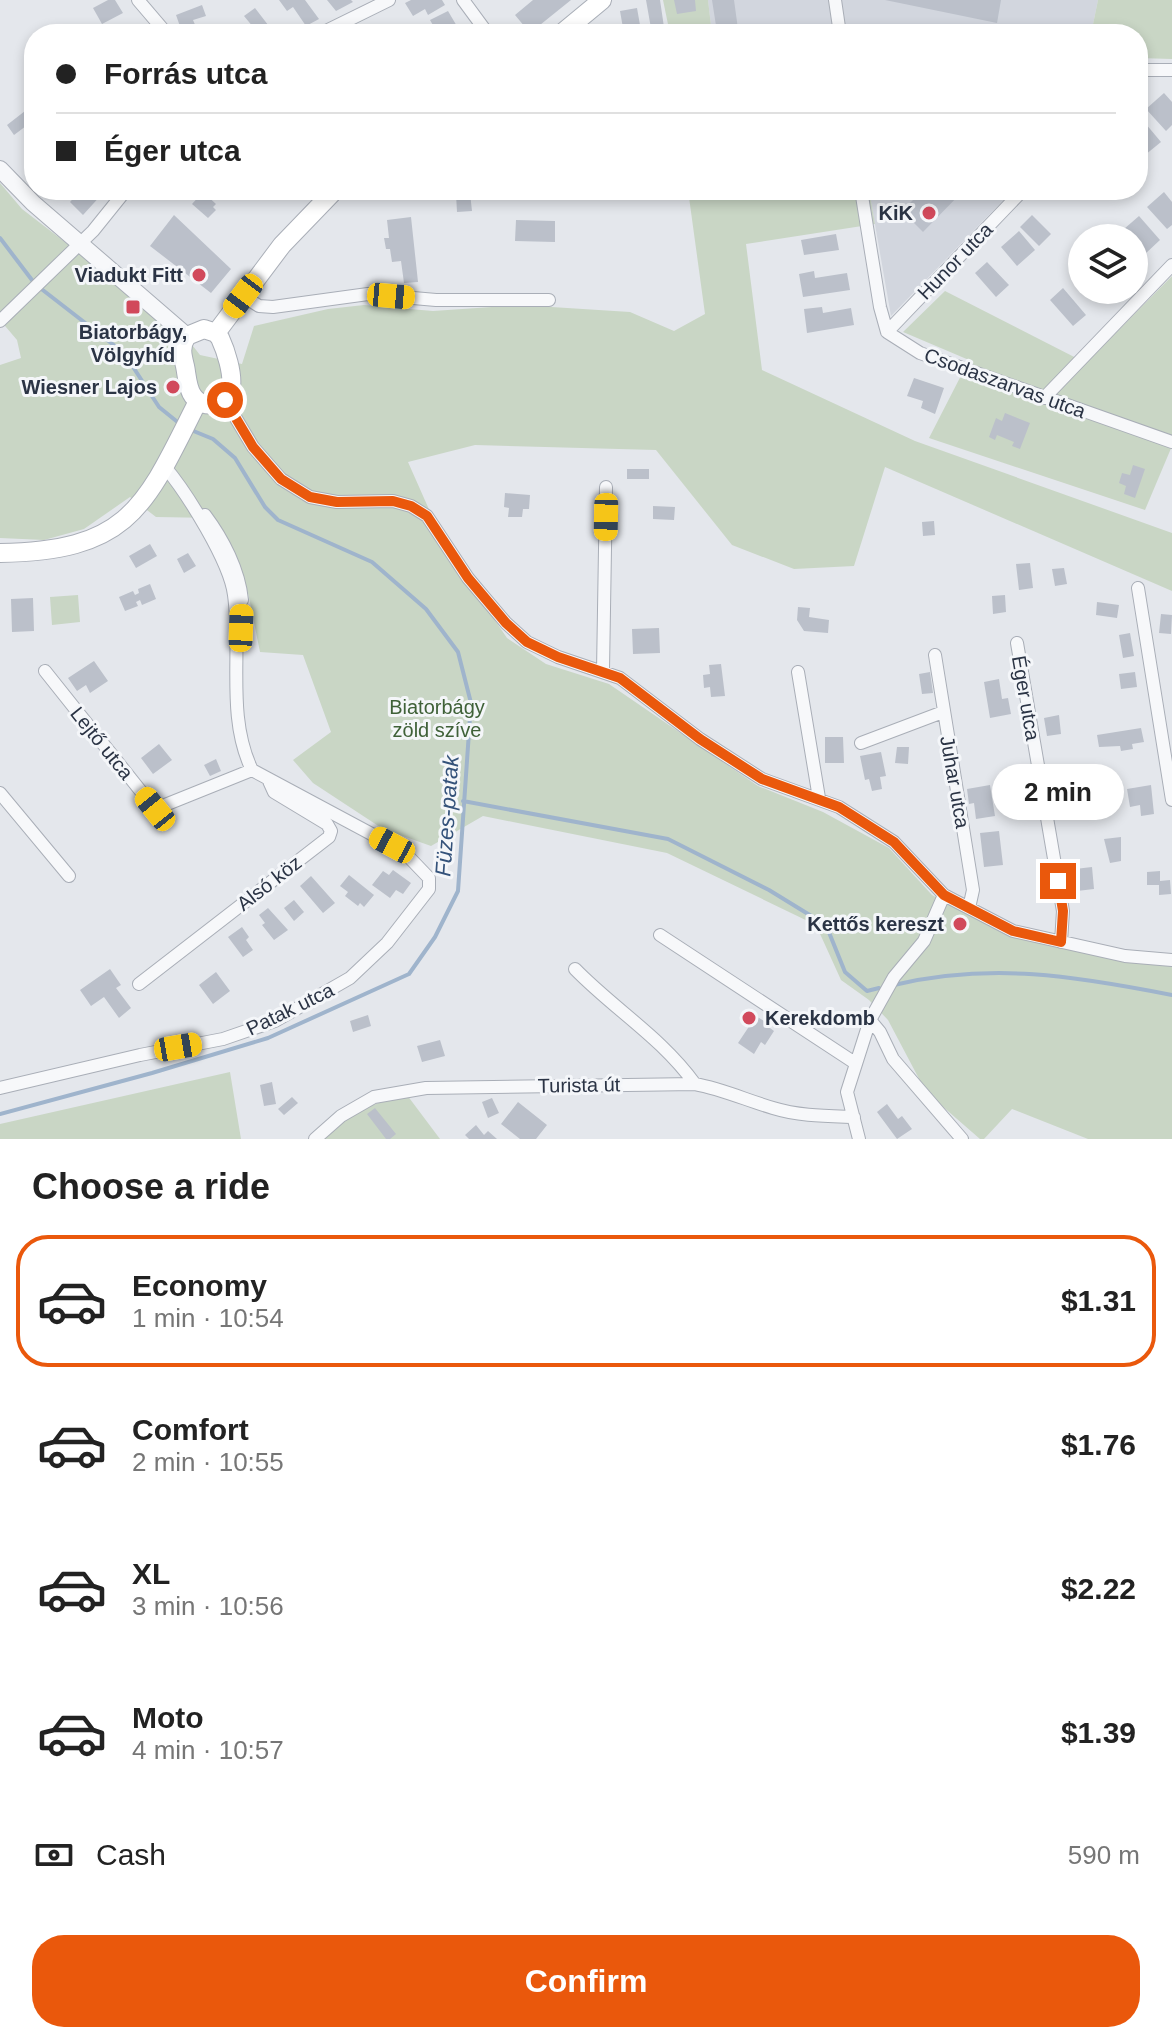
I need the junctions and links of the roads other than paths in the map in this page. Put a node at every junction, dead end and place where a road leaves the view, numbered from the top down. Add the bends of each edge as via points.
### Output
1 (138, 0) edge
2 (389, 0) edge
3 (463, 0) edge
4 (602, 0) edge
5 (835, 0) edge
6 (158, 24) edge
7 (340, 24) edge
8 (481, 24) edge
9 (573, 24) edge
10 (839, 24) edge
11 (1148, 70) edge
12 (1172, 70) edge
13 (0, 169) edge
14 (24, 194) edge
15 (30, 200) edge
16 (118, 200) edge
17 (320, 200) edge
18 (863, 200) edge
19 (1013, 200) edge
20 (79, 243) junction
21 (1172, 265) edge
22 (243, 296) junction
23 (549, 300) dead end
24 (0, 321) edge
25 (887, 332) junction
26 (216, 333) junction
27 (187, 336) junction
28 (1044, 398) junction
29 (225, 400) junction
30 (198, 401) junction
31 (1172, 442) edge
32 (165, 467) junction
33 (606, 487) dead end
34 (0, 553) edge
35 (1138, 588) dead end
36 (1017, 643) dead end
37 (935, 655) dead end
38 (45, 671) dead end
39 (603, 671) junction
40 (798, 672) dead end
41 (943, 712) junction
42 (861, 743) dead end
43 (252, 770) junction
44 (269, 780) junction
45 (0, 793) edge
46 (819, 798) junction
47 (1172, 800) edge
48 (69, 876) dead end
49 (944, 895) junction
50 (969, 908) junction
51 (660, 935) dead end
52 (1061, 942) junction
53 (1172, 960) edge
54 (575, 969) dead end
55 (139, 984) dead end
56 (870, 1020) junction
57 (855, 1063) junction
58 (695, 1084) junction
59 (0, 1088) edge
60 (854, 1117) junction
61 (315, 1139) edge
62 (859, 1139) edge
63 (962, 1139) edge

1 - 6 street
2 - 7 street
3 - 8 street
4 - 9 main road
5 - 10 street
11 - 12 street
13 - 14 street
15 - 20 street
16 - 20 street
17 - 22 main road
18 - 25 street
19 - 25 street, Hunor utca
20 - 24 street
20 - 27 street
21 - 28 street
22 - 23 street via 273,307 368,294
22 - 26 main road
25 - 28 street, Csodaszarvas utca via 920,353
26 - 27 main road via 204,329
26 - 29 main road via 231,381
27 - 30 main road via 182,355 190,391
28 - 31 street, Csodaszarvas utca
29 - 30 main road via 210,405
29 - 39 street via 253,447 281,479 310,497 411,506 427,516 468,578 527,642
30 - 32 main road
32 - 34 main road via 129,516 86,543
32 - 43 street via 222,560 234,593 241,739
33 - 39 street
35 - 47 street
36 - 52 street, Éger utca via 1063,911
37 - 41 street, Juhar utca
38 - 43 street, Lejtő utca via 155,809
39 - 46 street via 762,779
40 - 46 street
41 - 42 street
41 - 50 street, Juhar utca via 973,890
43 - 44 street
44 - 55 street, Alsó köz via 274,792 327,824 329,837
44 - 59 street, Patak utca via 404,852 429,878 429,889 387,943 350,978 246,1033
45 - 48 street
46 - 49 street via 894,842
49 - 50 street
49 - 56 street via 924,941 894,977
50 - 52 street via 1013,931
51 - 57 street
52 - 53 street
54 - 58 street via 667,1050
56 - 57 street
56 - 63 street via 893,1059
57 - 60 street via 847,1092
58 - 60 street, Turista út via 773,1108
58 - 61 street, Turista út via 426,1088 374,1097
60 - 62 street

